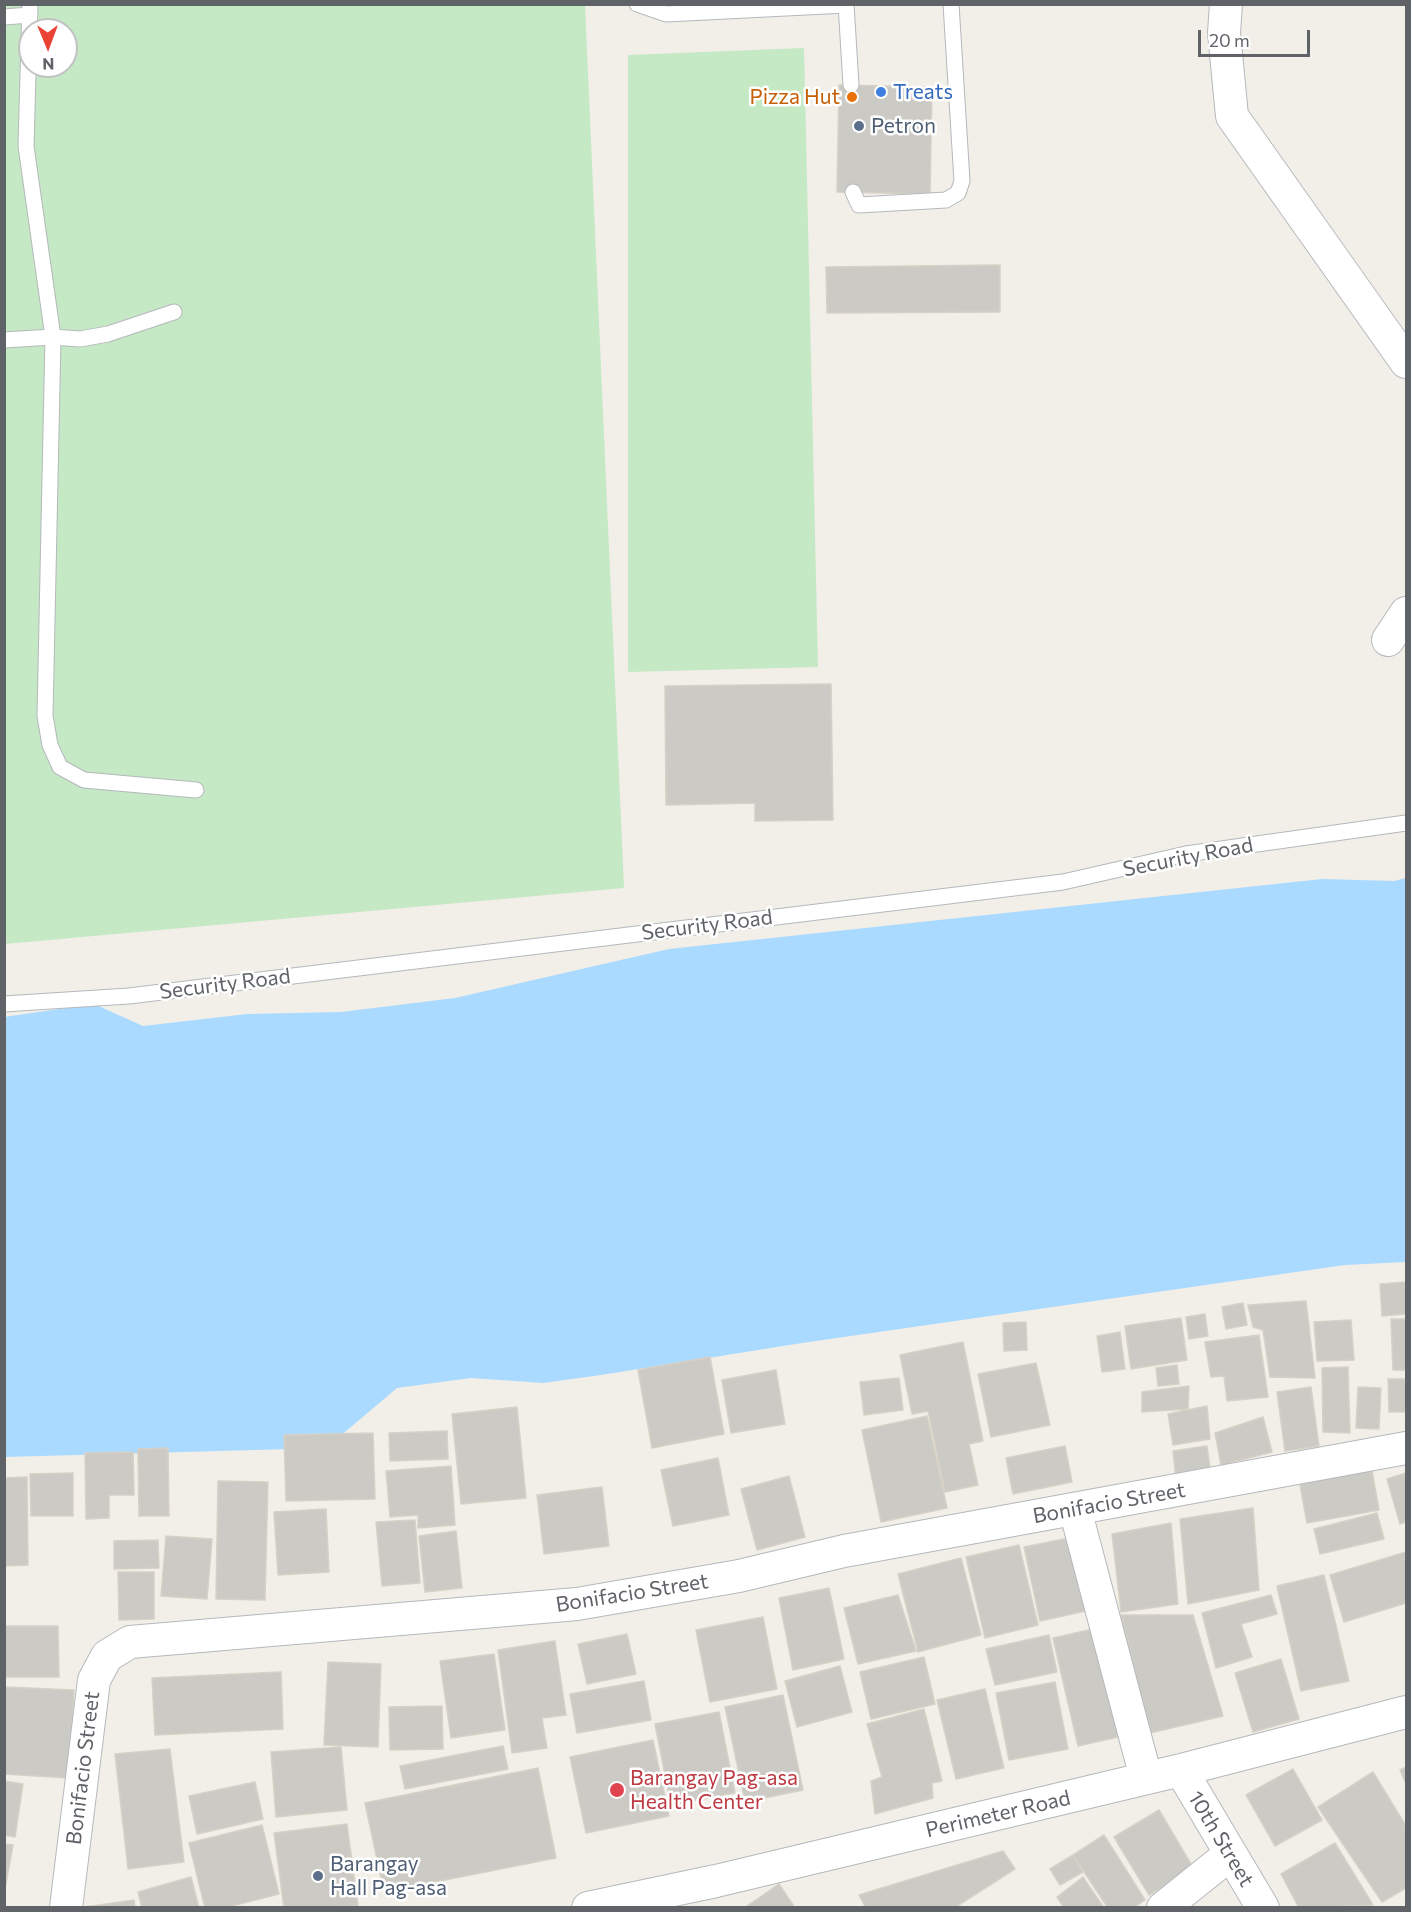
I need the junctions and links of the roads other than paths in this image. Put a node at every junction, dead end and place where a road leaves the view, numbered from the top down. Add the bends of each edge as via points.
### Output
1 (637, 4) edge
2 (951, 4) edge
3 (1226, 4) edge
4 (846, 5) edge
5 (30, 10) edge
6 (4, 17) edge
7 (851, 85) dead end
8 (853, 192) dead end
9 (174, 312) dead end
10 (53, 337) junction
11 (4, 340) edge
12 (1407, 362) edge
13 (1407, 613) edge
14 (1388, 640) dead end
15 (196, 790) dead end
16 (1407, 823) edge
17 (4, 1004) edge
18 (1407, 1448) edge
19 (1075, 1509) junction
20 (1407, 1712) edge
21 (1181, 1770) junction
22 (1146, 1778) junction
23 (1229, 1855) junction
24 (716, 1881) junction
25 (66, 1908) edge
26 (588, 1908) edge
27 (686, 1908) edge
28 (1163, 1908) edge
29 (1263, 1908) edge

1 - 4 lane via 666,14
2 - 8 lane via 962,181 958,193 946,200 859,206
3 - 12 street via 1224,33 1232,116
4 - 7 lane
5 - 6 lane
5 - 10 lane via 26,146
9 - 10 lane via 108,334 80,339
10 - 11 lane
10 - 15 lane via 45,716 50,745 60,767 84,780
13 - 14 street
16 - 17 lane, Security Road via 1186,854 1063,882 141,994
18 - 19 street, Bonifacio Street
19 - 22 street
19 - 25 street, Bonifacio Street via 577,1604 130,1642 107,1656 94,1680
20 - 21 street, Perimeter Road
21 - 22 street, Perimeter Road
21 - 23 street, 10th Street
22 - 24 street, Perimeter Road
23 - 28 street
23 - 29 street, 10th Street
24 - 26 street, Perimeter Road
24 - 27 street

